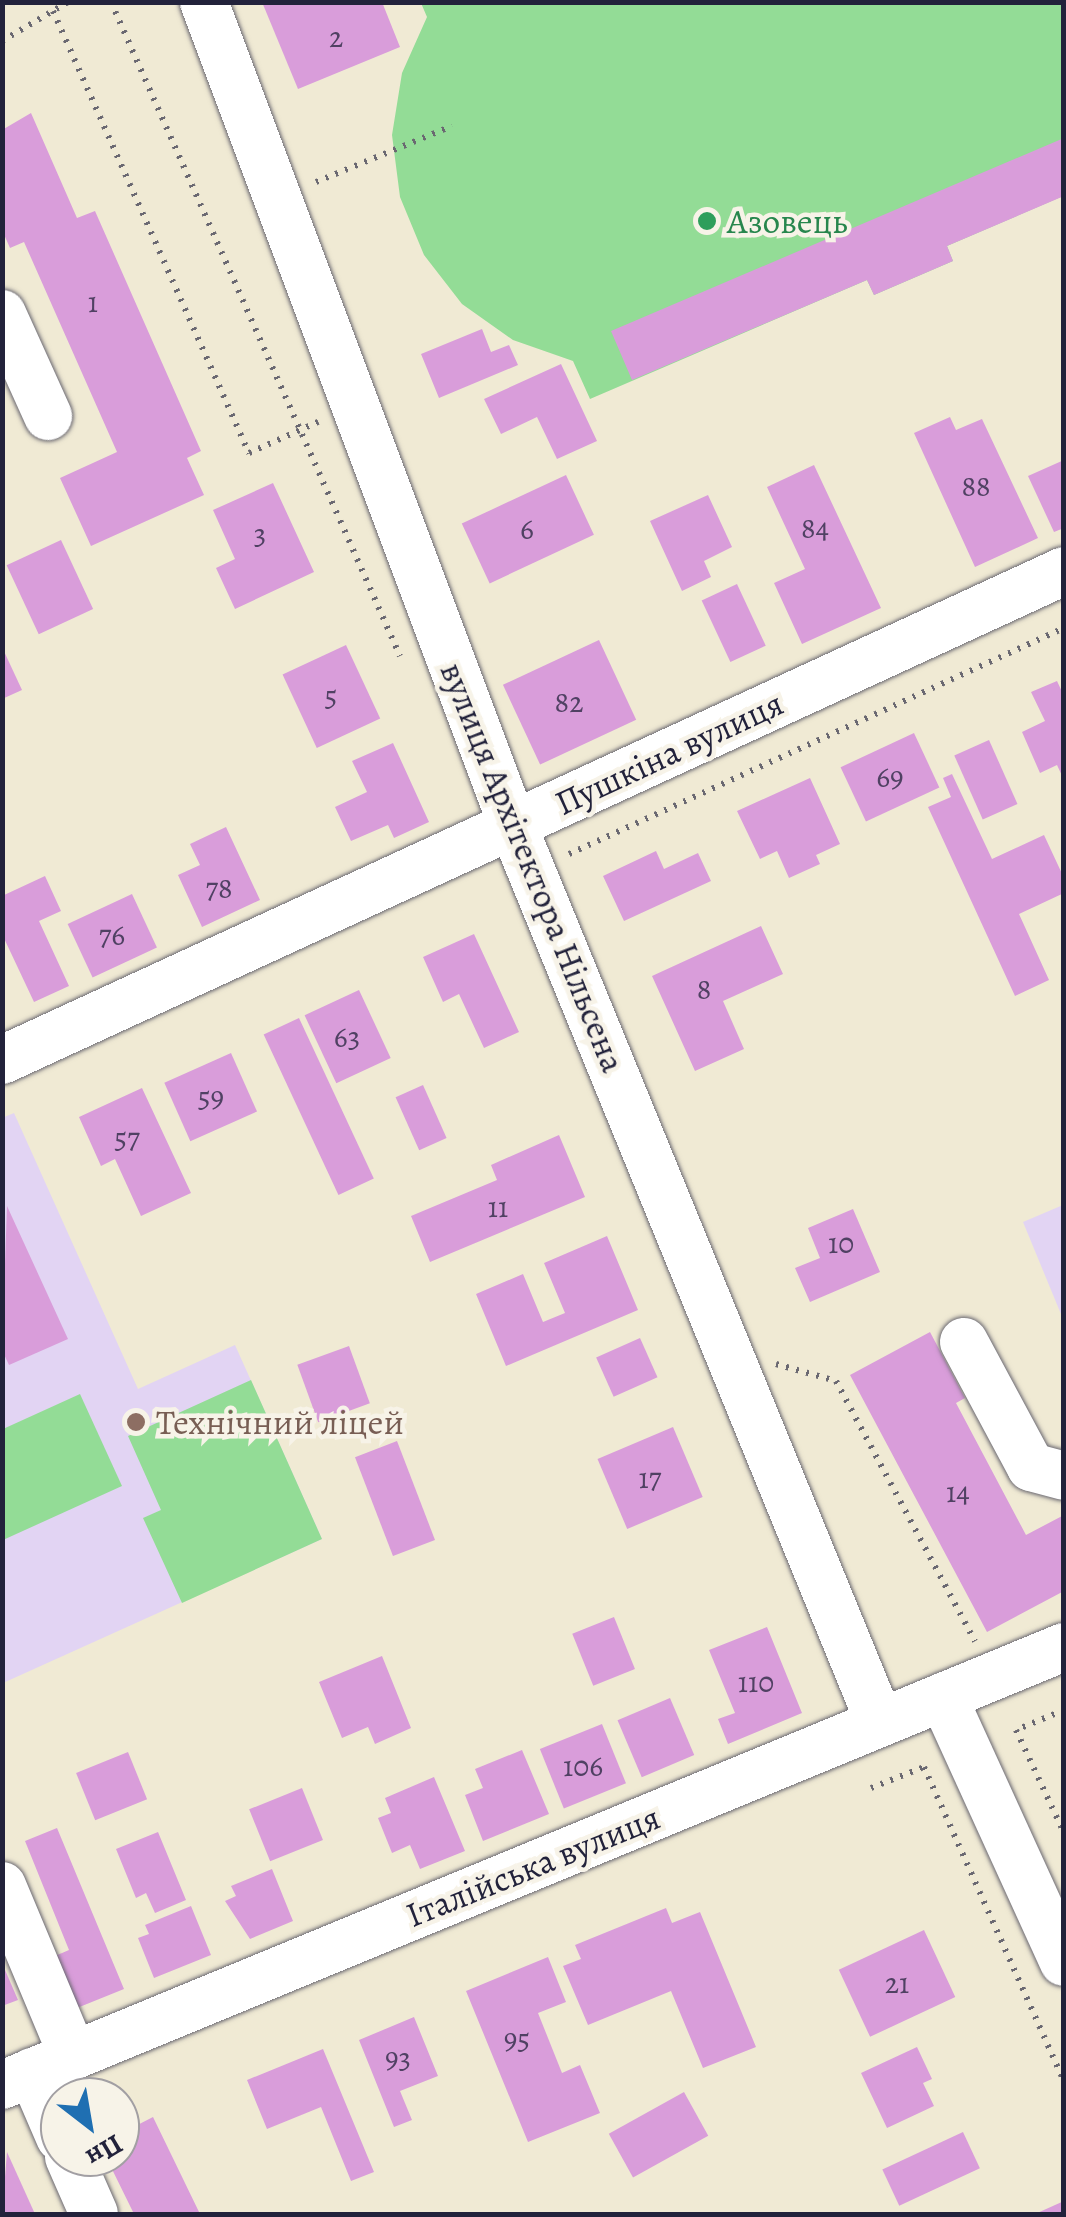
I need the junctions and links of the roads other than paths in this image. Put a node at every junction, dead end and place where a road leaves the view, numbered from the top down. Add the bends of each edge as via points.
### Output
1 (204, 2) edge
2 (2, 314) edge
3 (48, 416) dead end
4 (1064, 571) edge
5 (512, 826) junction
6 (2, 1060) edge
7 (964, 1342) dead end
8 (1064, 1476) edge
9 (1064, 1647) edge
10 (943, 1698) junction
11 (880, 1723) junction
12 (2, 1886) edge
13 (1064, 1962) edge
14 (36, 2071) edge
15 (78, 2177) edge
16 (94, 2214) edge

1 - 5 street, вулиця Архітектора Нільсена
2 - 3 street
4 - 5 street, Пушкіна вулиця
5 - 6 street, Пушкіна вулиця
5 - 11 street, вулиця Архітектора Нільсена
7 - 8 street via 1031,1466
9 - 10 street, Італійська вулиця
10 - 11 street, Італійська вулиця
10 - 13 street
11 - 14 street, Італійська вулиця
12 - 14 street
15 - 16 street

